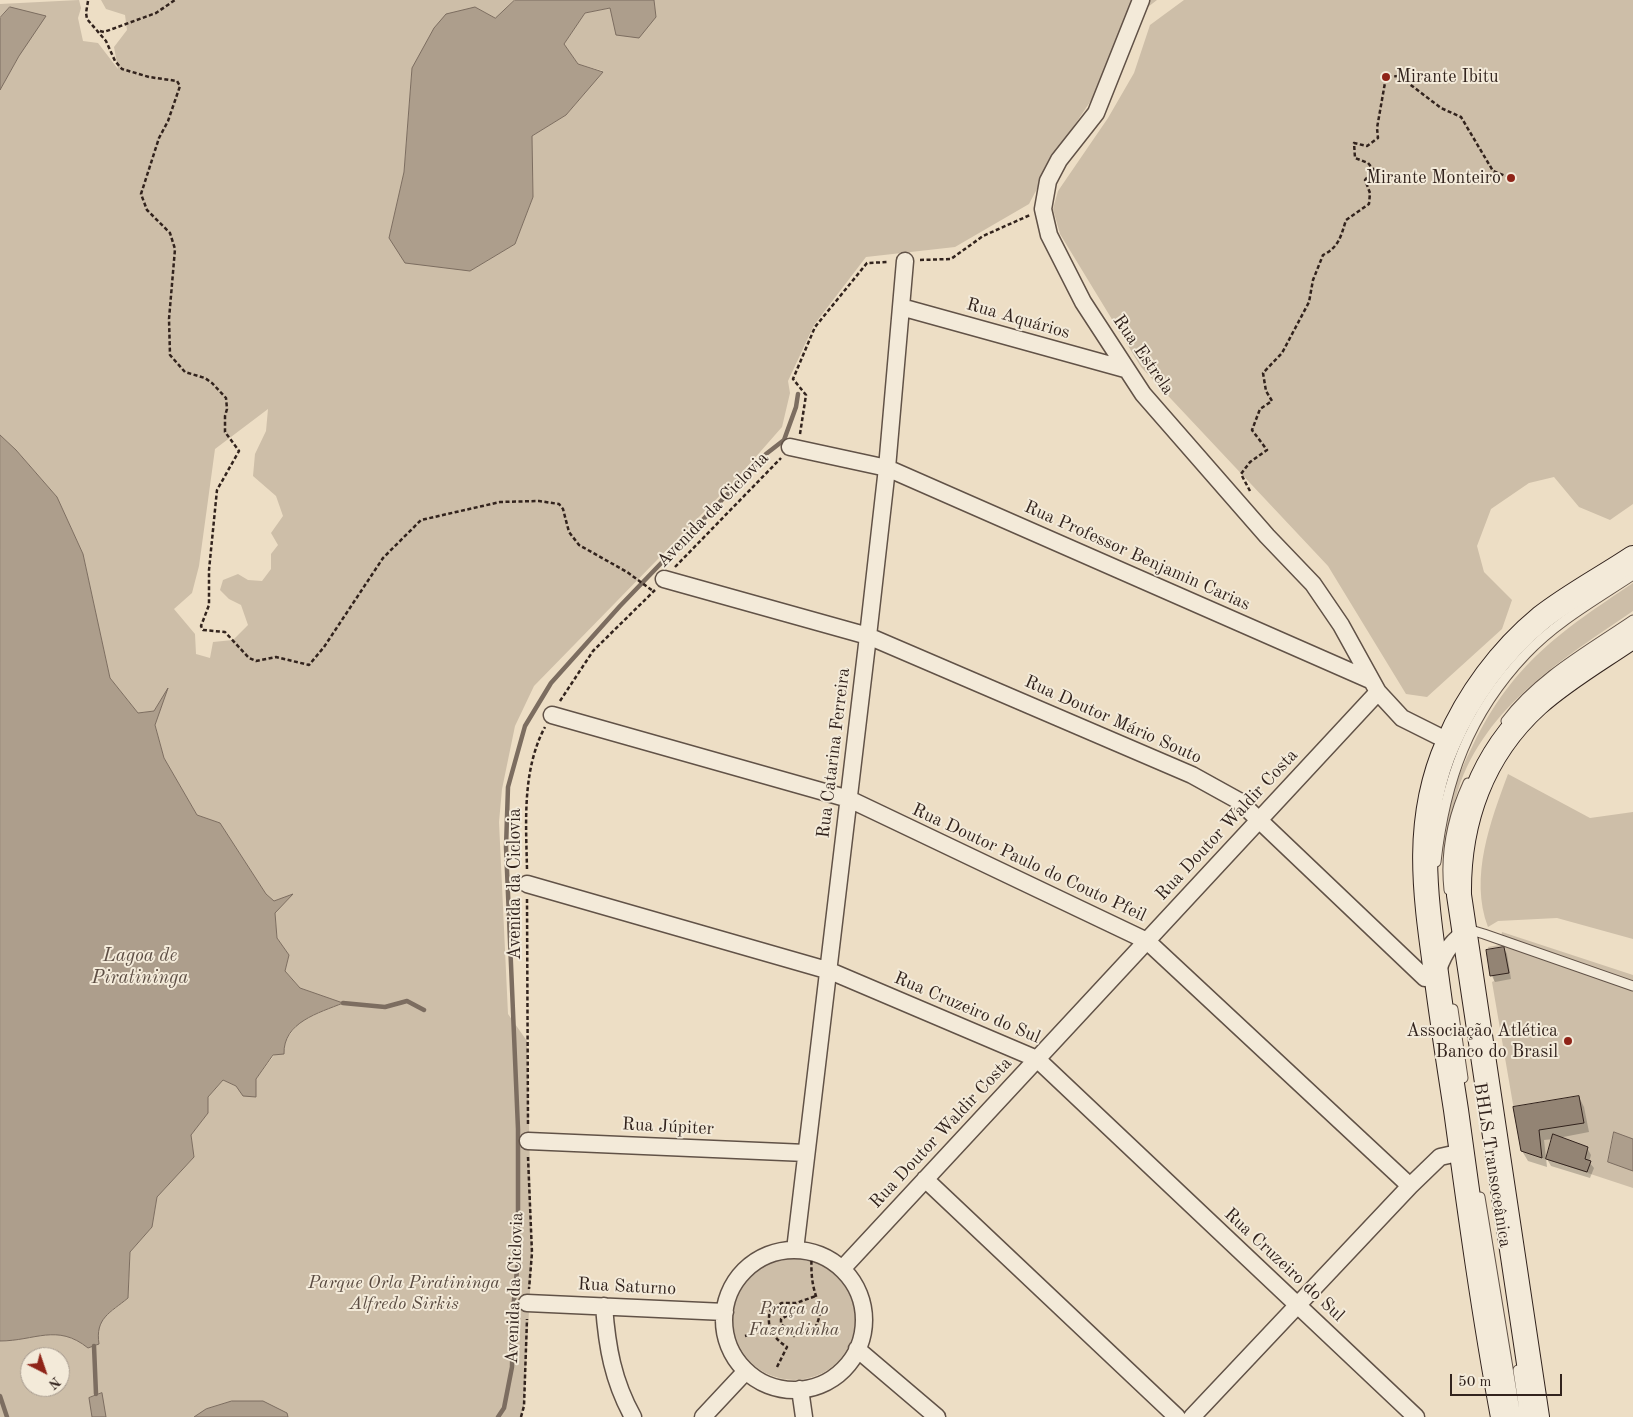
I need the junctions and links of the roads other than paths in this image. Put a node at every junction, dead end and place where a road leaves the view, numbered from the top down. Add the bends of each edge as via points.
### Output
1 (1141, 0) edge
2 (904, 261) road end
3 (901, 307) junction
4 (1125, 369) junction
5 (790, 447) road end
6 (887, 468) junction
7 (1633, 558) edge
8 (1633, 575) edge
9 (659, 586) road end
10 (1633, 620) edge
11 (868, 636) junction
12 (1633, 636) edge
13 (1374, 686) junction
14 (552, 714) road end
15 (1498, 732) dead end
16 (1448, 741) junction
17 (1473, 773) dead end
18 (848, 799) junction
19 (1260, 820) junction
20 (1436, 876) dead end
21 (527, 884) road end
22 (1452, 912) dead end
23 (1147, 941) junction
24 (1453, 943) junction
25 (830, 971) junction
26 (1441, 974) junction
27 (1633, 986) edge
28 (1451, 1001) dead end
29 (1037, 1059) junction
30 (1464, 1088) dead end
31 (528, 1141) road end
32 (1462, 1152) junction
33 (806, 1153) junction
34 (925, 1179) junction
35 (1410, 1186) junction
36 (1478, 1186) dead end
37 (795, 1250) junction
38 (842, 1269) junction
39 (527, 1303) road end
40 (1297, 1305) junction
41 (604, 1306) junction
42 (725, 1312) junction
43 (1514, 1339) dead end
44 (858, 1349) junction
45 (746, 1371) junction
46 (800, 1389) junction
47 (633, 1417) edge
48 (703, 1417) edge
49 (804, 1417) edge
50 (937, 1417) edge
51 (1177, 1417) edge
52 (1192, 1417) edge
53 (1416, 1417) edge
54 (1503, 1417) edge
55 (1516, 1417) edge
56 (1525, 1417) edge
57 (1538, 1417) edge

1 - 4 street, Rua Estrela via 1096,114 1059,160 1048,181 1043,209 1049,235 1062,264
2 - 3 street, Rua Catarina Ferreira
3 - 4 street, Rua Aquários
3 - 6 street, Rua Catarina Ferreira
4 - 13 street, Rua Estrela via 1179,436 1313,584 1341,624
5 - 6 street, Rua Professor Benjamin Carias
6 - 11 street, Rua Catarina Ferreira
6 - 13 street, Rua Professor Benjamin Carias
7 - 16 main road via 1542,618 1518,640 1477,690
8 - 20 lane via 1568,618 1526,653 1490,699 1463,747 1446,794
9 - 11 street, Rua Doutor Mário Souto
10 - 15 lane via 1555,673 1515,708
11 - 18 street, Rua Catarina Ferreira
11 - 19 street, Rua Doutor Mário Souto via 1192,775 1239,801
12 - 24 main road via 1537,704 1504,738 1489,762 1471,803 1461,843
13 - 16 street via 1402,718
13 - 19 street, Rua Doutor Waldir Costa
14 - 18 street, Rua Doutor Paulo do Couto Pfeil
16 - 26 main road via 1433,785 1424,848 1426,894
17 - 22 lane via 1461,799 1450,843 1447,875
18 - 23 street, Rua Doutor Paulo do Couto Pfeil
18 - 25 street, Rua Catarina Ferreira
19 - 23 street, Rua Doutor Waldir Costa
19 - 26 street, Rua Doutor Mário Souto via 1420,975 1425,978
21 - 25 street, Rua Cruzeiro do Sul
23 - 29 street, Rua Doutor Waldir Costa
23 - 35 street, Rua Doutor Paulo do Couto Pfeil
24 - 26 street
24 - 27 lane via 1474,932 1484,934
24 - 57 main road
25 - 29 street, Rua Cruzeiro do Sul
25 - 33 street, Rua Catarina Ferreira
26 - 32 main road
28 - 30 lane, BHLS Transoceânica
29 - 34 street, Rua Doutor Waldir Costa
29 - 40 street, Rua Cruzeiro do Sul
31 - 33 street, Rua Júpiter
32 - 35 street via 1440,1157
32 - 54 main road via 1486,1329
33 - 37 street, Rua Catarina Ferreira
34 - 38 street, Rua Doutor Waldir Costa
34 - 51 street
35 - 40 street
36 - 55 lane, BHLS Transoceânica
37 - 38 street via 812,1252
37 - 42 street via 775,1253 748,1268 735,1283
38 - 44 street via 855,1286 862,1306 863,1328
39 - 41 street, Rua Saturno
40 - 52 street
40 - 53 street, Rua Cruzeiro do Sul
41 - 42 street, Rua Saturno
41 - 47 street via 614,1375
42 - 45 street via 727,1340
43 - 56 lane
44 - 46 street via 834,1377
44 - 50 street
45 - 46 street via 771,1386
45 - 48 street
46 - 49 street

